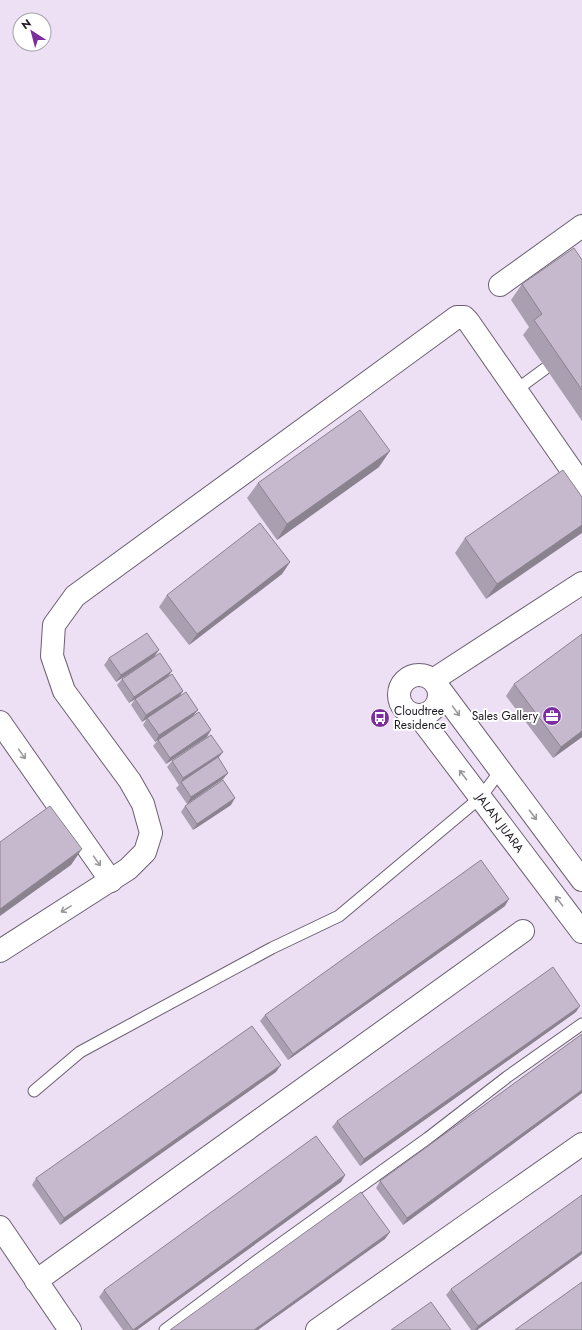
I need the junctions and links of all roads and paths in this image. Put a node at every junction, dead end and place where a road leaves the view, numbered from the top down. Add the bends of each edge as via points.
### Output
1 (582, 226) edge
2 (500, 284) dead end
3 (546, 368) dead end
4 (516, 390) junction
5 (582, 485) edge
6 (582, 583) edge
7 (433, 680) junction
8 (418, 715) junction
9 (0, 722) edge
10 (500, 771) junction
11 (481, 798) junction
12 (582, 880) edge
13 (111, 881) junction
14 (523, 931) dead end
15 (582, 932) edge
16 (0, 951) edge
17 (582, 1024) edge
18 (34, 1091) dead end
19 (582, 1144) edge
20 (0, 1227) edge
21 (36, 1281) junction
22 (70, 1330) edge
23 (165, 1330) edge
24 (317, 1330) edge

1 - 2 street
3 - 4 lane
4 - 5 street
4 - 13 street via 468,321 464,317 457,317 75,596 54,625 52,656 64,691 130,781 143,804 151,833 145,852
6 - 7 street
7 - 8 street via 438,688 439,698 436,707 428,713
7 - 8 street via 423,674 412,675 403,682 399,692 400,703 408,712
7 -> 10 street
11 -> 8 street, JALAN JUARA
9 -> 13 street
10 - 11 lane
10 -> 12 street
15 -> 11 street, JALAN JUARA
11 - 18 lane via 340,916 272,948 80,1052
13 -> 16 street
14 - 21 street
17 - 23 lane via 506,1077 428,1138
19 - 24 street
20 - 21 street
21 - 22 street

